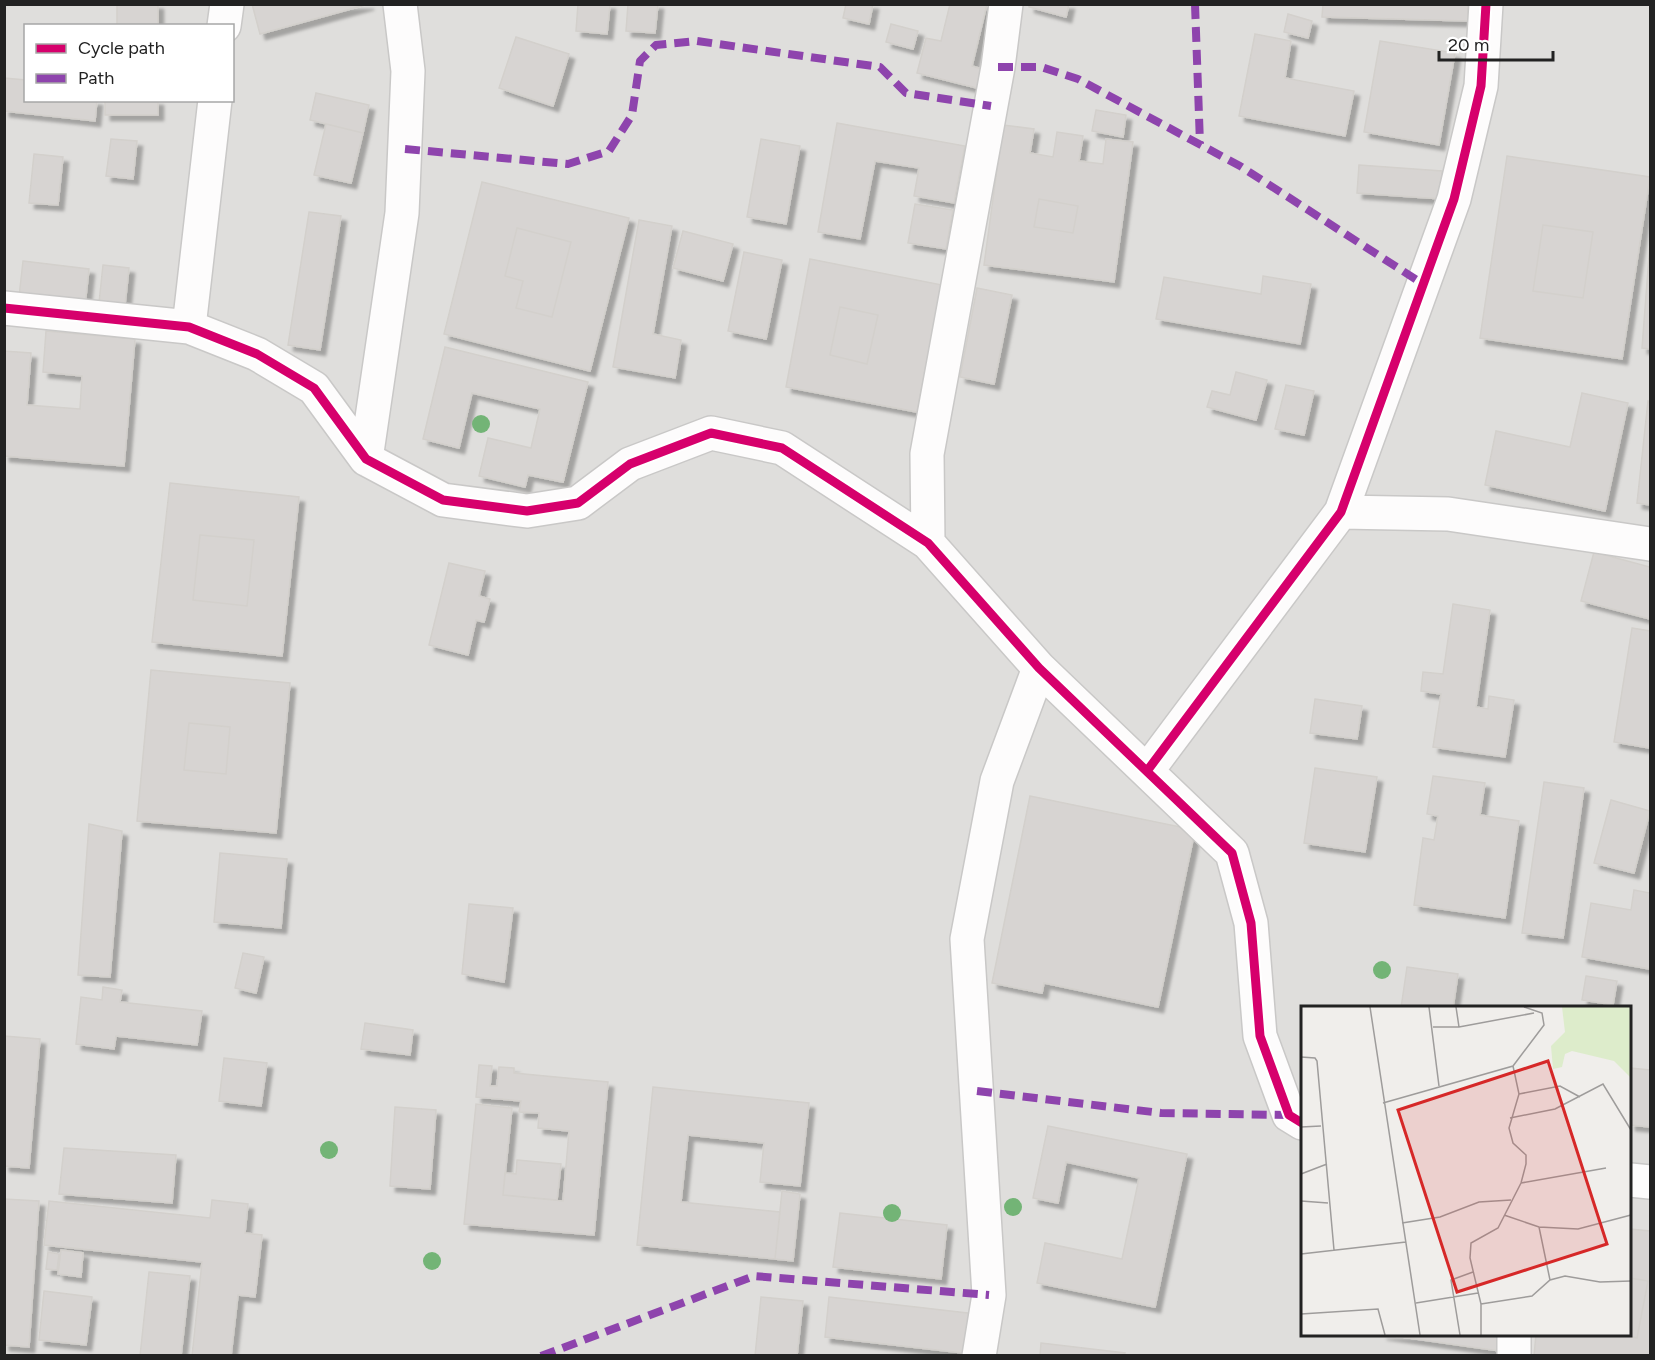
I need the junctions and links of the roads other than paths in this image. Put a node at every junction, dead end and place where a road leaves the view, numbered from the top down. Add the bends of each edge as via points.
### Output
1 (227, 4) edge
2 (400, 4) edge
3 (1006, 4) edge
4 (1486, 4) edge
5 (224, 24) edge
6 (215, 102) edge
7 (4, 308) edge
8 (189, 327) junction
9 (366, 459) junction
10 (1341, 512) junction
11 (928, 543) junction
12 (1650, 544) edge
13 (1039, 668) junction
14 (1147, 771) junction
15 (1301, 1122) edge
16 (1631, 1180) edge
17 (1650, 1182) edge
18 (1514, 1336) edge
19 (979, 1356) edge
20 (1514, 1356) edge

1 - 5 street
2 - 9 street via 408,71 402,213
3 - 11 street via 998,67 927,454
4 - 10 street via 1480,87 1454,199
6 - 8 street
7 - 8 street
8 - 9 street via 257,354 314,388
9 - 11 street via 442,500 527,512 578,502 630,464 711,433 782,448
10 - 12 street via 1448,514
10 - 14 street
11 - 13 street
13 - 14 street
13 - 19 street via 997,781 967,939 989,1295
14 - 15 street via 1232,853 1251,923 1260,1036 1289,1115
16 - 17 street
18 - 20 street

